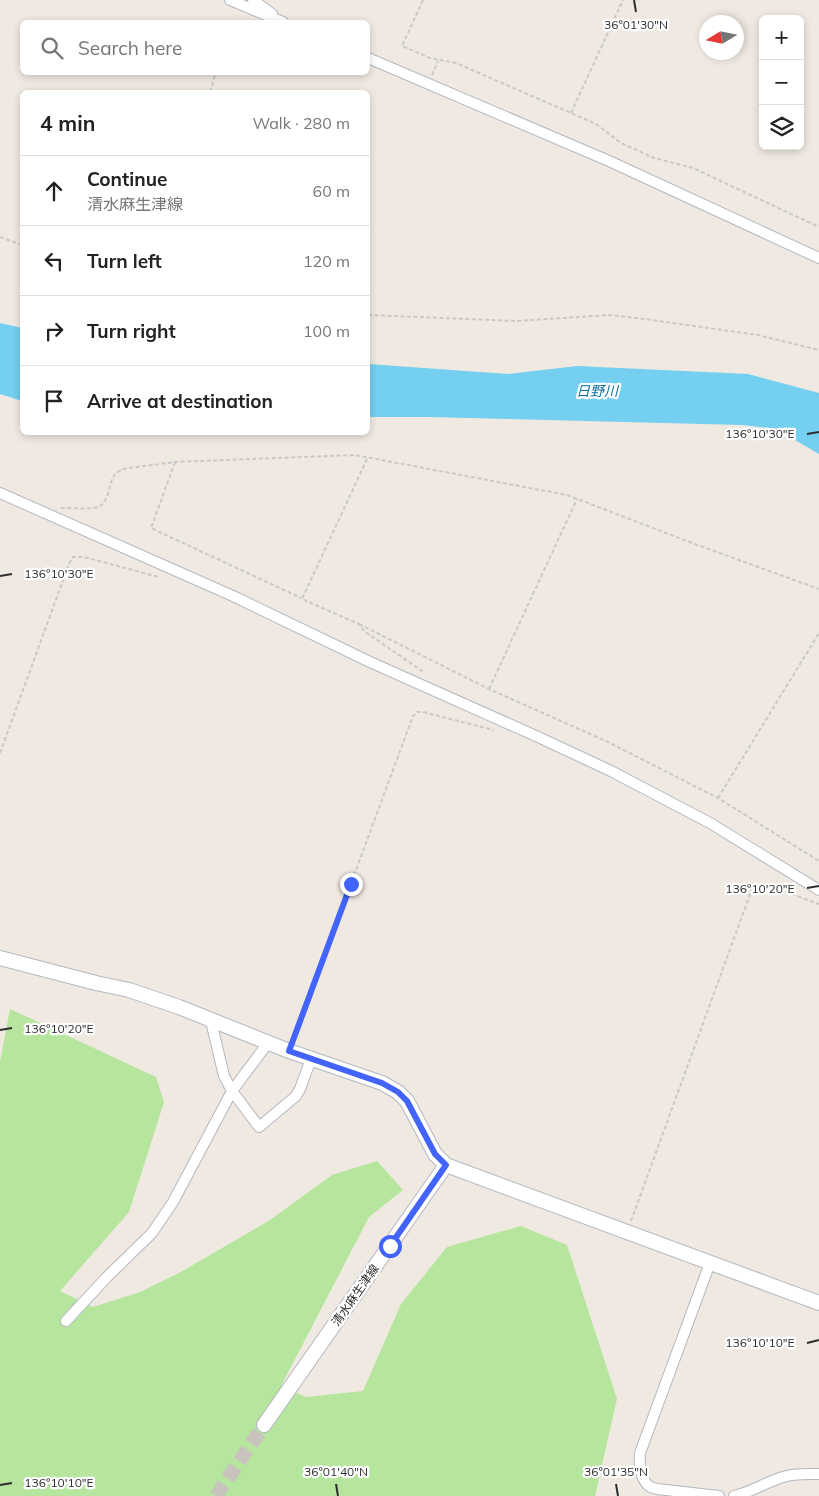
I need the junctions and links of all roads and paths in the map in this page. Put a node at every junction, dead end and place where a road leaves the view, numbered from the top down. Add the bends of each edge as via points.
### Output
1 (230, 0) edge
2 (254, 0) edge
3 (423, 0) edge
4 (622, 0) edge
5 (279, 20) edge
6 (281, 20) edge
7 (370, 59) edge
8 (439, 60) junction
9 (215, 75) edge
10 (428, 84) junction
11 (211, 90) edge
12 (571, 113) junction
13 (819, 227) edge
14 (0, 237) edge
15 (20, 244) edge
16 (819, 258) edge
17 (370, 314) edge
18 (819, 350) edge
19 (367, 458) junction
20 (175, 462) junction
21 (0, 493) edge
22 (577, 498) junction
23 (60, 508) dead end
24 (159, 576) dead end
25 (819, 589) edge
26 (302, 599) junction
27 (359, 624) junction
28 (819, 633) edge
29 (426, 674) dead end
30 (489, 689) junction
31 (498, 731) dead end
32 (0, 753) edge
33 (718, 798) junction
34 (819, 861) edge
35 (819, 890) edge
36 (819, 904) edge
37 (0, 958) edge
38 (212, 1020) junction
39 (268, 1043) junction
40 (289, 1051) junction
41 (311, 1059) junction
42 (232, 1091) junction
43 (446, 1165) junction
44 (627, 1232) junction
45 (710, 1263) junction
46 (819, 1303) edge
47 (66, 1321) dead end
48 (264, 1425) tunnel mouth
49 (819, 1474) edge
50 (719, 1496) edge
51 (734, 1496) edge

1 - 5 street
2 - 6 street
3 - 8 path via 402,46
4 - 12 path
7 - 10 street
8 - 10 path
8 - 12 path via 456,63
9 - 11 path
10 - 16 street via 609,160
12 - 13 path via 596,124 621,143 654,158 693,168
14 - 15 path
17 - 18 path via 517,320 609,315 758,336
19 - 20 path
19 - 22 path
19 - 26 path
20 - 23 path via 122,469 112,479 104,503 95,508
20 - 26 path via 152,528
21 - 35 street via 234,596 370,662 611,771 710,823
22 - 25 path
22 - 30 path
24 - 32 path via 73,557
26 - 27 path
27 - 29 path via 364,631
27 - 30 path
28 - 33 path
30 - 33 path via 608,742
31 - 40 path via 423,712 413,716
33 - 34 path
36 - 44 path via 764,884 752,889
37 - 38 street via 129,990
38 - 39 street
38 - 42 street via 224,1076
39 - 40 street
39 - 42 street
40 - 41 street
41 - 42 street via 296,1096 260,1127
41 - 43 street via 382,1083 398,1092 407,1101 435,1154
42 - 47 street via 173,1202 152,1233
43 - 44 street
43 - 48 street, 清水麻生津線
44 - 45 street
45 - 46 street
45 - 50 street via 640,1453 639,1465 649,1486
49 - 51 street via 784,1476

